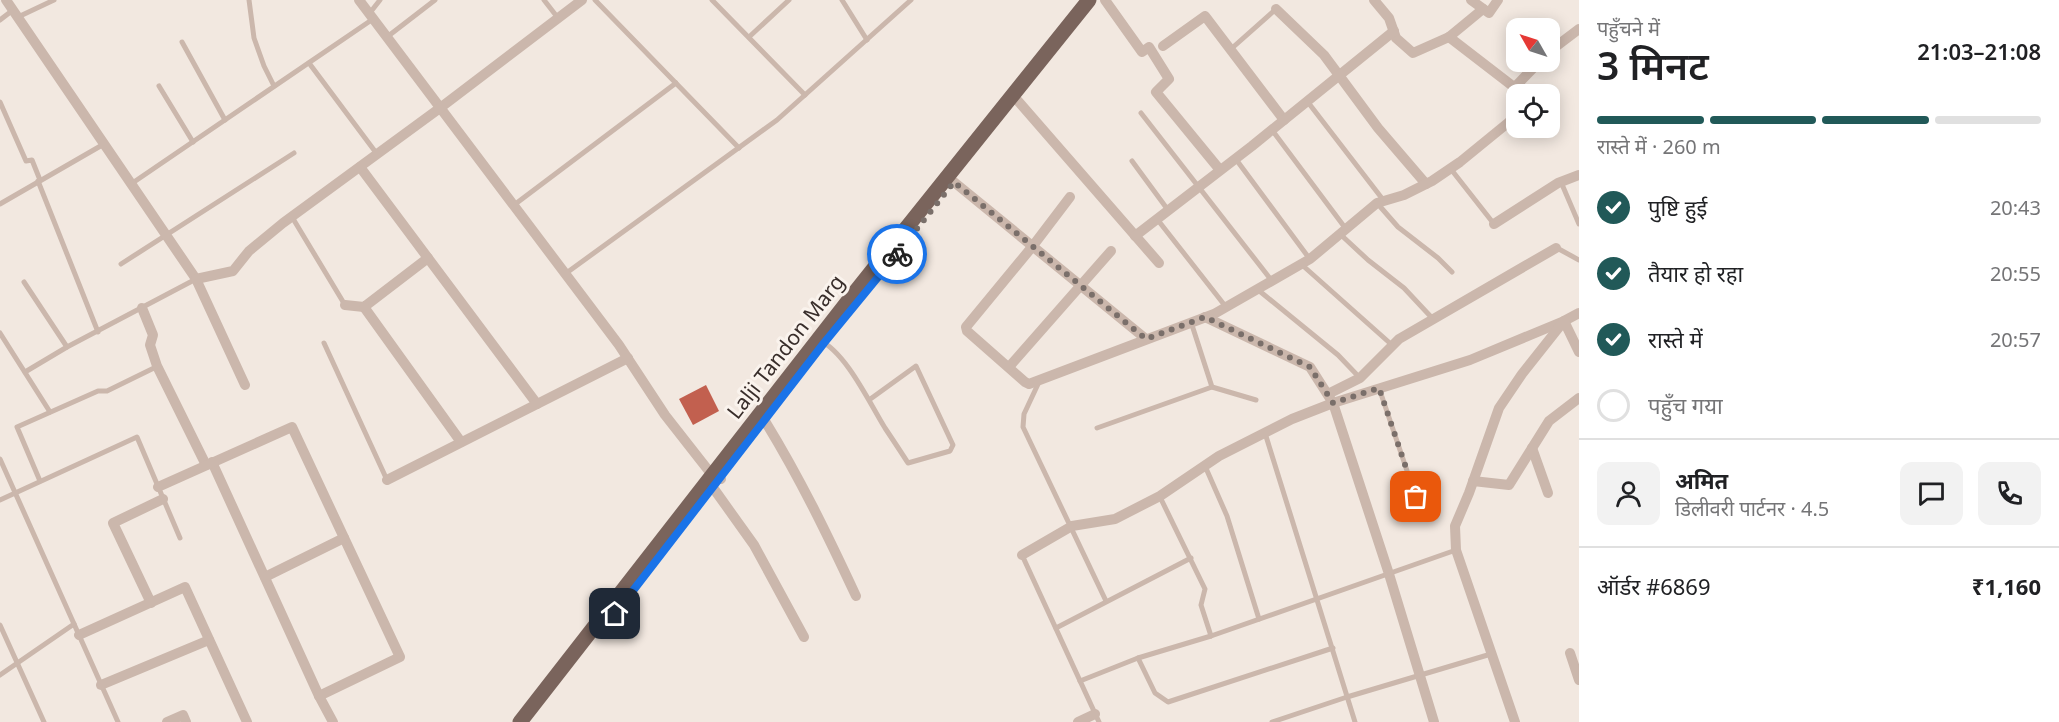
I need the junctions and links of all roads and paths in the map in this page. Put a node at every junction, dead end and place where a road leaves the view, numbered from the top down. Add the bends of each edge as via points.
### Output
1 (6, 0) edge
2 (54, 0) edge
3 (249, 0) edge
4 (359, 0) edge
5 (380, 0) edge
6 (435, 0) edge
7 (544, 0) edge
8 (582, 0) edge
9 (595, 0) edge
10 (712, 0) edge
11 (789, 0) edge
12 (843, 0) edge
13 (911, 0) edge
14 (1089, 0) edge
15 (1098, 0) edge
16 (1105, 0) edge
17 (1374, 0) edge
18 (1471, 0) edge
19 (1498, 0) edge
20 (1276, 9) joint
21 (1483, 9) junction
22 (16, 14) junction
23 (371, 16) junction
24 (558, 18) junction
25 (0, 20) edge
26 (1579, 29) edge
27 (1394, 31) junction
28 (1449, 36) junction
29 (749, 37) junction
30 (387, 38) junction
31 (867, 40) junction
32 (182, 42) dead end
33 (1560, 43) edge
34 (1163, 46) dead end
35 (1231, 49) junction
36 (309, 63) junction
37 (1338, 76) junction
38 (676, 83) junction
39 (1510, 84) edge
40 (159, 86) dead end
41 (274, 86) junction
42 (805, 95) junction
43 (1018, 101) junction
44 (1307, 101) junction
45 (0, 102) edge
46 (440, 108) junction
47 (1141, 114) dead end
48 (1001, 117) junction
49 (225, 120) junction
50 (1284, 120) junction
51 (1506, 124) edge
52 (1272, 130) junction
53 (193, 142) junction
54 (104, 144) junction
55 (739, 148) junction
56 (294, 153) dead end
57 (377, 154) junction
58 (1235, 158) junction
59 (1132, 161) dead end
60 (360, 167) junction
61 (1450, 168) junction
62 (1220, 170) junction
63 (1579, 175) edge
64 (39, 181) junction
65 (954, 182) junction
66 (1561, 182) junction
67 (131, 184) junction
68 (1426, 184) junction
69 (1198, 188) junction
70 (1070, 197) dead end
71 (1381, 202) junction
72 (0, 204) edge
73 (514, 206) junction
74 (1168, 210) junction
75 (292, 217) junction
76 (1157, 219) junction
77 (1494, 224) joint
78 (1579, 224) edge
79 (1343, 232) junction
80 (166, 235) junction
81 (1135, 236) junction
82 (1032, 247) junction
83 (1556, 248) joint
84 (1111, 251) dead end
85 (428, 258) junction
86 (1579, 260) edge
87 (1306, 262) junction
88 (1160, 263) dead end
89 (121, 264) dead end
90 (1452, 272) dead end
91 (566, 274) junction
92 (196, 279) junction
93 (1272, 281) junction
94 (24, 282) dead end
95 (1081, 286) junction
96 (1257, 289) junction
97 (345, 305) joint
98 (364, 307) junction
99 (1226, 307) junction
100 (142, 308) junction
101 (1579, 313) edge
102 (1205, 317) junction
103 (1433, 319) junction
104 (1564, 321) junction
105 (1191, 322) junction
106 (98, 332) junction
107 (0, 333) edge
108 (1146, 339) junction
109 (821, 341) junction
110 (324, 343) dead end
111 (1393, 345) junction
112 (67, 347) junction
113 (1579, 352) edge
114 (628, 358) junction
115 (157, 366) junction
116 (1009, 367) junction
117 (25, 372) junction
118 (1360, 378) junction
119 (1040, 381) junction
120 (246, 385) dead end
121 (1212, 387) junction
122 (1379, 388) junction
123 (1579, 398) edge
124 (1330, 399) junction
125 (868, 400) junction
126 (1256, 400) dead end
127 (537, 404) junction
128 (50, 412) junction
129 (765, 422) junction
130 (1096, 428) dead end
131 (1265, 433) junction
132 (461, 442) junction
133 (1532, 448) junction
134 (0, 459) edge
135 (209, 464) junction
136 (1204, 466) junction
137 (387, 480) joint
138 (716, 481) junction
139 (1473, 481) junction
140 (40, 482) junction
141 (158, 487) junction
142 (15, 493) junction
143 (1548, 493) dead end
144 (1160, 496) junction
145 (164, 499) junction
146 (0, 500) edge
147 (1423, 518) dead end
148 (1072, 526) junction
149 (180, 538) dead end
150 (344, 538) junction
151 (1456, 550) junction
152 (1022, 555) joint
153 (1191, 558) junction
154 (1389, 574) junction
155 (265, 577) junction
156 (856, 596) dead end
157 (1318, 598) junction
158 (1106, 601) junction
159 (151, 603) junction
160 (1259, 619) junction
161 (74, 624) junction
162 (0, 625) edge
163 (1056, 628) junction
164 (79, 635) junction
165 (804, 636) dead end
166 (1211, 636) junction
167 (209, 640) junction
168 (1333, 648) junction
169 (1570, 653) dead end
170 (1491, 654) junction
171 (1138, 658) junction
172 (17, 663) junction
173 (0, 675) edge
174 (1420, 675) junction
175 (1579, 680) edge
176 (1080, 681) junction
177 (555, 684) junction
178 (101, 685) junction
179 (320, 696) junction
180 (1347, 697) junction
181 (1097, 718) edge
182 (44, 722) edge
183 (118, 722) edge
184 (167, 722) edge
185 (186, 722) edge
186 (247, 722) edge
187 (333, 722) edge
188 (520, 722) edge
189 (531, 722) edge
190 (1078, 722) edge
191 (1272, 722) edge
192 (1355, 722) edge
193 (1434, 722) edge
194 (1515, 722) edge

1 - 22 street
2 - 22 lane
3 - 41 lane via 254,39
4 - 23 street
5 - 23 lane
6 - 30 lane
7 - 24 lane
8 - 24 street
9 - 38 lane
10 - 29 lane
11 - 29 lane
12 - 31 lane
13 - 31 lane
14 - 48 main road, Lalji Tandon Marg
15 - 43 main road, Lalji Tandon Marg
16 - 62 street via 1142,52 1149,47 1169,79 1156,92
17 - 27 street
18 - 21 street
19 - 21 street via 1489,13
20 - 35 lane
20 - 37 street via 1324,56
21 - 28 street
22 - 25 lane
22 - 54 street
23 - 30 street
23 - 36 lane
24 - 46 street
26 - 33 street
27 - 28 street via 1396,38 1413,53
27 - 37 street
28 - 39 street
29 - 42 lane
30 - 46 street
31 - 42 lane
32 - 49 lane
34 - 35 street via 1205,16
35 - 50 street
36 - 41 lane
36 - 57 lane
37 - 44 street
37 - 68 street
38 - 55 lane
38 - 73 lane
40 - 53 lane
41 - 49 lane
42 - 55 lane
43 - 48 main road, Lalji Tandon Marg
43 - 81 street
44 - 50 street
44 - 71 lane
45 - 64 lane via 26,161 32,160
46 - 57 street
46 - 73 street
47 - 69 lane
48 - 65 main road, Lalji Tandon Marg
48 - 109 main road, Lalji Tandon Marg
49 - 53 lane
50 - 52 street
51 - 61 street
52 - 58 street
52 - 79 lane
53 - 67 lane
54 - 64 lane
54 - 67 street
55 - 91 lane
56 - 80 lane
57 - 60 street
58 - 62 street
58 - 87 lane
59 - 74 lane
60 - 75 street
60 - 85 street
61 - 68 street
61 - 77 lane
62 - 69 street
63 - 66 street
64 - 72 lane
64 - 106 lane
65 - 82 street
65 - 109 main road, Lalji Tandon Marg via 862,298
66 - 77 street
66 - 78 lane
67 - 80 street
68 - 71 street
69 - 74 street
69 - 93 lane
70 - 82 street
71 - 79 street
71 - 90 lane via 1398,227
73 - 91 street
74 - 76 street
75 - 92 street via 249,251 233,271
75 - 97 lane
76 - 81 street
76 - 99 lane
79 - 87 street
79 - 103 lane
80 - 89 lane
80 - 92 street
81 - 88 street
82 - 95 street
82 - 116 street via 966,327
83 - 86 lane
83 - 103 street
84 - 95 street
85 - 98 street
85 - 127 street
87 - 93 street
87 - 111 lane
91 - 114 street
92 - 100 lane
92 - 120 street
93 - 96 street
94 - 112 lane
95 - 108 street
95 - 116 street
96 - 99 street
96 - 118 lane via 1338,355
97 - 98 street
98 - 132 street
99 - 102 street
100 - 106 lane
100 - 115 street via 153,335 150,345
101 - 104 street
102 - 105 street
102 - 124 street via 1310,367
103 - 111 street
104 - 113 street
104 - 122 street via 1470,360
104 - 139 street via 1499,408
105 - 108 street
105 - 121 lane
106 - 112 lane
107 - 117 lane
108 - 119 street
109 - 125 lane via 845,363
109 - 129 main road, Lalji Tandon Marg
109 - 138 main road, Lalji Tandon Marg
110 - 137 lane
111 - 118 street
112 - 117 lane
114 - 127 street
114 - 138 street
115 - 128 lane via 107,391 98,391
115 - 135 street
116 - 119 street via 1029,384
117 - 128 lane
118 - 124 street
119 - 148 lane via 1024,414 1023,427
121 - 126 lane
121 - 130 lane
122 - 124 street
122 - 147 lane
123 - 133 street via 1549,421
124 - 131 street
124 - 154 street
125 - 125 lane via 909,463 952,448 916,366
127 - 132 street
128 - 140 lane via 17,427
129 - 138 main road, Lalji Tandon Marg
129 - 156 street via 802,484
131 - 136 street
131 - 157 lane
132 - 137 street
133 - 139 street via 1509,485
133 - 143 street
134 - 142 lane
135 - 141 street
135 - 150 street via 292,427
135 - 155 street
136 - 144 street
136 - 160 lane via 1227,516
138 - 165 street
138 - 177 main road, Lalji Tandon Marg
139 - 151 street via 1455,526
140 - 141 lane via 137,437
140 - 142 lane
141 - 145 lane
142 - 146 lane
142 - 161 lane
144 - 148 street via 1115,519
144 - 153 lane
145 - 149 lane
145 - 159 street via 112,523
148 - 152 street
148 - 158 lane
150 - 155 street
150 - 179 street via 400,657
151 - 154 lane
151 - 170 street
152 - 163 lane
153 - 158 lane
153 - 166 lane via 1205,589 1201,605
154 - 157 lane
154 - 174 street
155 - 179 street
157 - 160 lane
157 - 168 lane
158 - 163 lane
159 - 164 street
159 - 167 street via 185,587
160 - 166 lane
161 - 164 lane
161 - 172 lane
162 - 172 lane
163 - 176 lane
164 - 178 lane
166 - 171 lane
167 - 178 street
167 - 186 street
168 - 171 lane via 1168,702 1155,693
168 - 180 lane
169 - 175 street
170 - 174 lane
170 - 194 street
171 - 176 lane
172 - 173 lane
172 - 182 lane
174 - 180 lane
174 - 193 street
176 - 181 lane
177 - 188 main road, Lalji Tandon Marg
177 - 189 main road, Lalji Tandon Marg
178 - 183 lane
179 - 187 street
180 - 191 lane
180 - 192 lane
181 - 190 street
184 - 185 street via 183,715

